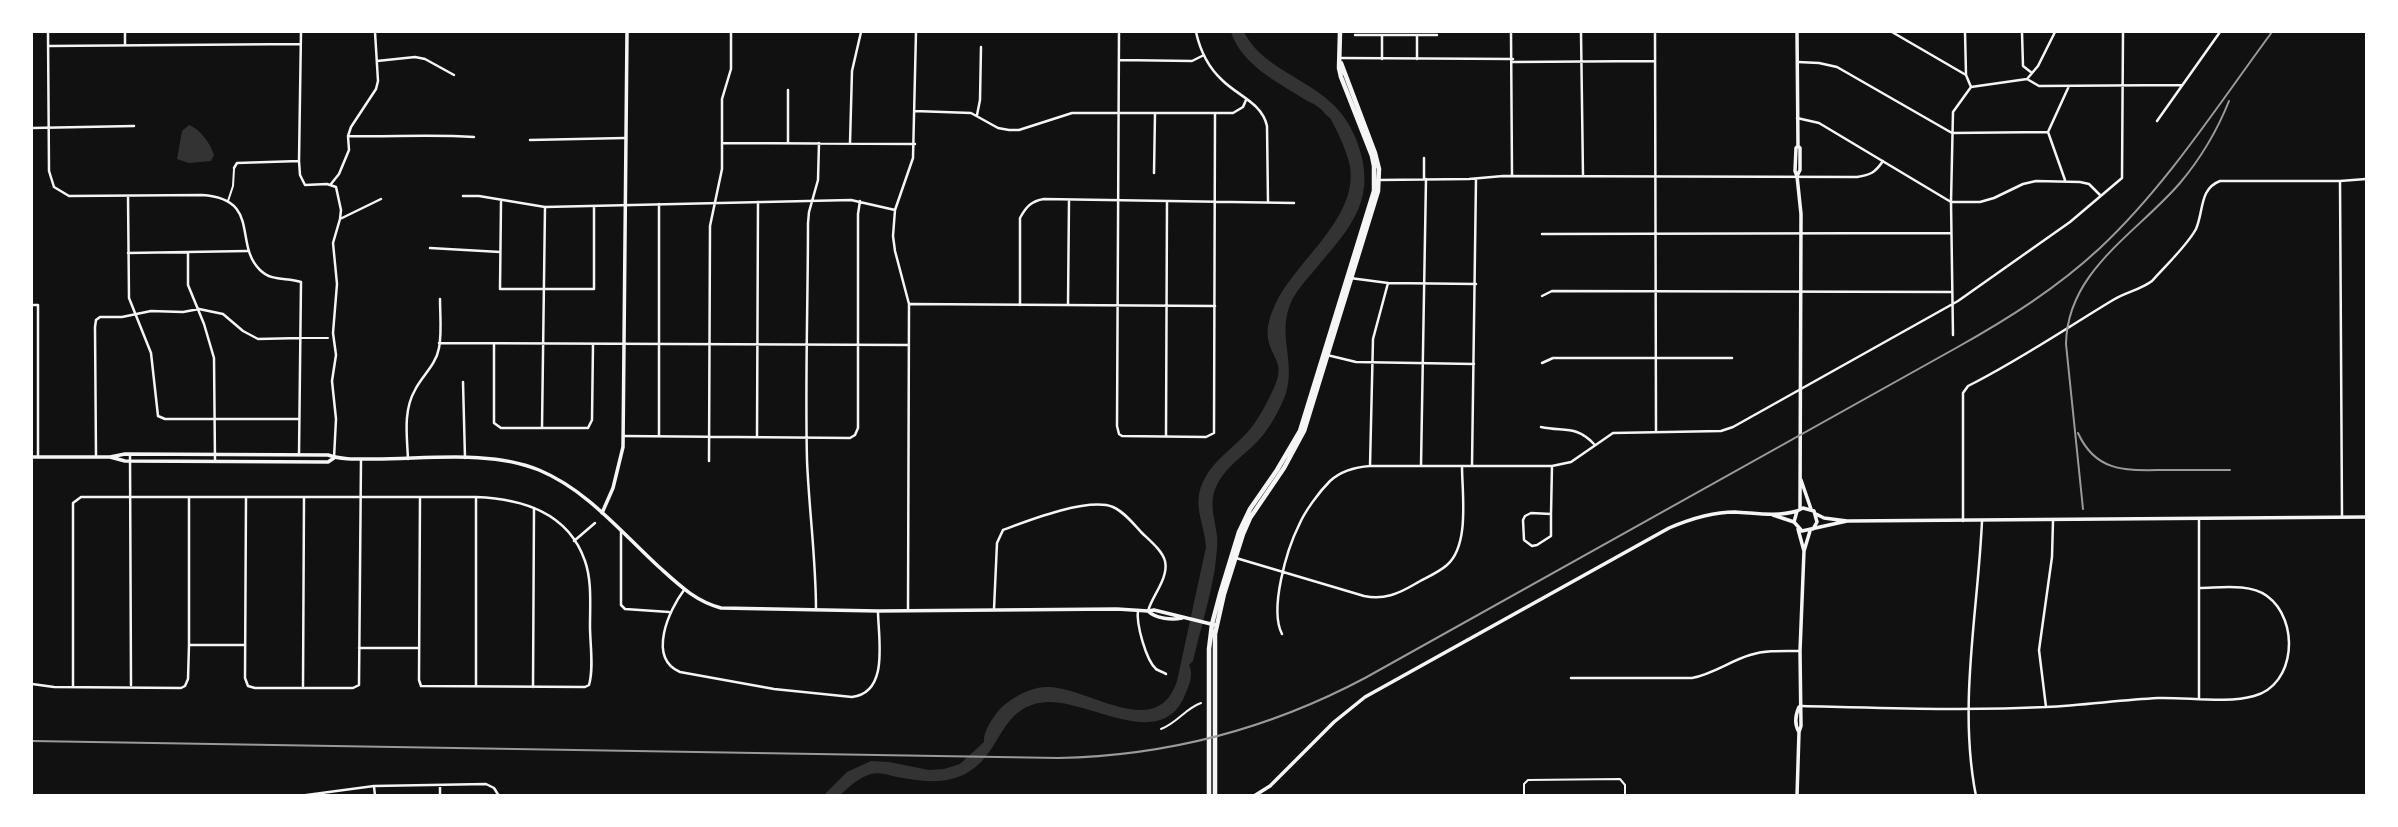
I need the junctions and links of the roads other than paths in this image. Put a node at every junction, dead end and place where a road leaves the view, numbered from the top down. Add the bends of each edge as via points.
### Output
1 (48, 32) edge
2 (125, 32) edge
3 (301, 32) edge
4 (375, 32) edge
5 (627, 32) edge
6 (731, 32) edge
7 (861, 32) edge
8 (916, 32) edge
9 (1119, 32) edge
10 (1196, 32) edge
11 (1340, 32) edge
12 (1511, 32) edge
13 (1581, 32) edge
14 (1655, 32) edge
15 (1797, 32) edge
16 (1892, 32) edge
17 (1965, 32) edge
18 (2022, 32) edge
19 (2055, 32) edge
20 (2123, 32) edge
21 (2220, 32) edge
22 (1355, 35) dead end
23 (1382, 35) junction
24 (1417, 35) junction
25 (1437, 35) dead end
26 (125, 44) junction
27 (300, 44) junction
28 (49, 46) junction
29 (981, 47) dead end
30 (1204, 55) junction
31 (1382, 59) junction
32 (1417, 59) junction
33 (1119, 60) junction
34 (1340, 60) junction
35 (1513, 60) junction
36 (377, 61) junction
37 (1581, 61) junction
38 (1655, 61) junction
39 (1798, 62) junction
40 (2033, 73) junction
41 (454, 75) dead end
42 (1966, 75) junction
43 (2026, 79) junction
44 (2123, 85) junction
45 (2182, 85) junction
46 (2068, 86) junction
47 (1972, 88) junction
48 (788, 90) dead end
49 (1247, 100) junction
50 (915, 111) junction
51 (1119, 113) junction
52 (1155, 114) junction
53 (1215, 114) junction
54 (977, 115) junction
55 (1797, 118) junction
56 (2157, 121) dead end
57 (134, 126) dead end
58 (32, 128) edge
59 (48, 128) junction
60 (2048, 132) junction
61 (1952, 133) junction
62 (348, 136) junction
63 (474, 137) dead end
64 (627, 138) junction
65 (530, 140) dead end
66 (723, 143) junction
67 (788, 143) junction
68 (819, 143) junction
69 (850, 143) junction
70 (915, 144) junction
71 (1424, 158) dead end
72 (299, 160) junction
73 (1883, 161) junction
74 (234, 168) joint
75 (1154, 173) dead end
76 (1512, 176) junction
77 (1583, 176) junction
78 (1655, 176) junction
79 (1797, 176) junction
80 (1425, 179) junction
81 (1476, 179) junction
82 (2367, 179) edge
83 (1377, 180) junction
84 (2340, 181) junction
85 (2066, 182) junction
86 (331, 184) junction
87 (128, 195) junction
88 (2101, 195) junction
89 (463, 196) dead end
90 (381, 199) dead end
91 (812, 200) junction
92 (1069, 200) junction
93 (1118, 200) junction
94 (228, 201) junction
95 (501, 201) junction
96 (758, 201) junction
97 (860, 201) junction
98 (1167, 201) junction
99 (715, 202) junction
100 (1215, 202) junction
101 (1268, 202) junction
102 (1951, 202) junction
103 (1294, 203) dead end
104 (659, 204) junction
105 (545, 207) junction
106 (594, 207) junction
107 (626, 207) junction
108 (895, 209) junction
109 (340, 219) junction
110 (1542, 233) dead end
111 (1656, 233) junction
112 (1800, 233) junction
113 (1951, 233) junction
114 (430, 248) dead end
115 (248, 251) junction
116 (500, 252) junction
117 (128, 253) junction
118 (188, 253) junction
119 (1348, 278) junction
120 (1388, 283) junction
121 (1425, 283) junction
122 (1476, 284) junction
123 (544, 289) junction
124 (1800, 290) junction
125 (1656, 291) junction
126 (1951, 292) junction
127 (1542, 296) dead end
128 (440, 299) dead end
129 (909, 304) junction
130 (32, 305) edge
131 (1020, 305) junction
132 (1068, 305) junction
133 (1952, 305) junction
134 (1118, 306) junction
135 (1166, 306) junction
136 (1215, 306) junction
137 (199, 309) junction
138 (135, 314) junction
139 (1953, 335) dead end
140 (300, 338) junction
141 (328, 338) dead end
142 (32, 341) edge
143 (38, 341) junction
144 (439, 343) junction
145 (544, 343) junction
146 (494, 344) junction
147 (593, 344) junction
148 (625, 344) junction
149 (659, 344) junction
150 (709, 345) junction
151 (758, 345) junction
152 (807, 345) junction
153 (858, 345) junction
154 (909, 345) junction
155 (1327, 354) junction
156 (1656, 357) junction
157 (1732, 358) dead end
158 (1372, 362) junction
159 (1424, 363) junction
160 (1542, 363) dead end
161 (1474, 364) junction
162 (463, 382) dead end
163 (1799, 390) junction
164 (215, 418) junction
165 (299, 419) junction
166 (1541, 426) dead end
167 (542, 429) junction
168 (1656, 431) junction
169 (623, 436) junction
170 (659, 436) junction
171 (709, 437) junction
172 (757, 437) junction
173 (807, 437) junction
174 (1166, 437) junction
175 (1594, 444) junction
176 (130, 454) junction
177 (215, 454) junction
178 (299, 455) junction
179 (32, 457) edge
180 (38, 457) junction
181 (96, 457) junction
182 (110, 457) junction
183 (334, 458) junction
184 (361, 458) junction
185 (465, 458) junction
186 (408, 459) junction
187 (131, 461) junction
188 (215, 461) junction
189 (709, 461) dead end
190 (1370, 466) junction
191 (1421, 466) junction
192 (1462, 466) junction
193 (1472, 466) junction
194 (1552, 466) junction
195 (1800, 478) junction
196 (130, 497) junction
197 (189, 497) junction
198 (246, 497) junction
199 (304, 497) junction
200 (360, 497) junction
201 (420, 497) junction
202 (476, 497) junction
203 (534, 508) junction
204 (1811, 509) junction
205 (1798, 510) junction
206 (602, 513) junction
207 (1551, 514) junction
208 (1816, 514) junction
209 (1773, 515) junction
210 (2367, 517) edge
211 (2342, 518) junction
212 (2200, 520) junction
213 (1847, 521) junction
214 (1963, 521) junction
215 (1982, 521) junction
216 (2053, 521) junction
217 (1794, 522) junction
218 (595, 523) dead end
219 (1798, 529) junction
220 (1811, 530) junction
221 (621, 532) junction
222 (574, 541) junction
223 (1804, 551) junction
224 (1233, 557) junction
225 (1283, 572) junction
226 (2199, 589) junction
227 (684, 590) junction
228 (816, 610) junction
229 (994, 610) junction
230 (878, 611) junction
231 (908, 611) junction
232 (1138, 611) junction
233 (1148, 611) junction
234 (670, 612) junction
235 (1214, 625) junction
236 (1282, 634) dead end
237 (189, 645) junction
238 (245, 645) junction
239 (359, 648) junction
240 (419, 648) junction
241 (1800, 651) junction
242 (1166, 674) dead end
243 (1571, 677) dead end
244 (32, 684) edge
245 (73, 687) junction
246 (131, 687) junction
247 (476, 687) junction
248 (533, 687) junction
249 (303, 688) junction
250 (2200, 698) junction
251 (1201, 703) dead end
252 (1799, 706) junction
253 (2046, 707) junction
254 (1969, 709) junction
255 (1161, 729) dead end
256 (439, 785) junction
257 (374, 786) junction
258 (312, 794) edge
259 (299, 796) edge
260 (374, 796) edge
261 (440, 796) edge
262 (499, 796) edge
263 (1209, 796) edge
264 (1215, 796) edge
265 (1254, 796) edge
266 (1524, 796) edge
267 (1625, 796) edge
268 (1797, 796) edge
269 (1976, 796) edge

1 - 28 street
2 - 26 street
3 - 27 street
4 - 36 street
5 - 64 street
6 - 66 street via 731,69 722,99
7 - 69 street via 852,71
8 - 50 street
9 - 33 street
10 - 30 street
11 - 34 main road
12 - 35 street
13 - 37 street
14 - 38 street
15 - 39 street
16 - 42 street
17 - 42 street
18 - 40 street via 2023,66
19 - 40 street
20 - 44 street
21 - 45 street
22 - 23 street
23 - 24 street
23 - 31 street
24 - 25 street
24 - 32 street
26 - 27 street
26 - 28 street
27 - 72 street
28 - 59 street
29 - 54 street
30 - 33 street via 1192,61
30 - 49 street via 1222,80
31 - 32 street
31 - 34 street
32 - 35 street
33 - 51 street
34 - 83 main road
35 - 37 street
35 - 76 street
36 - 41 street via 415,57
36 - 62 street via 376,89
37 - 38 street
37 - 77 street
38 - 78 street
39 - 55 street
39 - 61 street via 1837,67
40 - 43 street
42 - 47 street
43 - 46 street via 2039,86
43 - 47 street
44 - 45 street
44 - 46 street
44 - 88 street via 2122,178
45 - 56 street
46 - 60 street
47 - 61 street via 1954,112
48 - 67 street
49 - 53 street via 1233,113
49 - 101 street via 1265,116
50 - 54 street
50 - 70 street
51 - 52 street
51 - 54 street via 1072,113 1019,130 998,128
51 - 93 street
52 - 53 street
52 - 75 street
53 - 100 street
55 - 73 street via 1819,123
55 - 79 street
57 - 59 street
58 - 59 street
59 - 87 street via 54,187 63,194
60 - 61 street
60 - 85 street
61 - 102 street
62 - 63 street
62 - 86 street via 349,150
64 - 65 street
64 - 107 street
66 - 67 street
66 - 99 street
67 - 68 street
68 - 69 street
68 - 91 street via 818,180
69 - 70 street
70 - 108 street
71 - 80 street
72 - 74 street via 237,163
72 - 86 street via 305,185
73 - 79 street via 1871,175
73 - 102 street
74 - 94 lane
76 - 77 street
76 - 81 street
77 - 78 street
78 - 79 street
78 - 111 street
79 - 112 street
80 - 81 street
80 - 83 street
80 - 121 street
81 - 122 street
82 - 84 street
83 - 119 main road
84 - 211 street
84 - 214 street via 2220,181 2210,185 2194,232 2152,281 1968,386 1963,393
85 - 88 street via 2089,184
85 - 102 street via 2036,181 1980,202
86 - 109 street via 338,191
87 - 94 street via 202,195
87 - 117 street
88 - 133 street
89 - 95 street
90 - 109 street
91 - 96 street
91 - 97 street
91 - 152 street
92 - 93 street
92 - 131 street via 1031,202 1020,218
92 - 132 street
93 - 98 street
93 - 134 street
94 - 115 street via 245,225
95 - 105 street
95 - 116 street
96 - 99 street
96 - 151 street
97 - 108 street
97 - 153 street
98 - 100 street
98 - 135 street
99 - 104 street
99 - 150 street via 710,226
100 - 101 street
100 - 136 street
101 - 103 street
102 - 113 street
104 - 107 street
104 - 149 street
105 - 106 street
105 - 123 street
106 - 107 street
106 - 123 street via 594,289
107 - 148 street
108 - 129 street via 895,251
109 - 183 street via 333,243 337,284
110 - 111 street
111 - 112 street
111 - 125 street
112 - 113 street
112 - 124 street
113 - 126 street
114 - 116 street
115 - 118 street
115 - 140 street via 265,274 301,282
116 - 123 street via 500,289
117 - 118 street
117 - 138 street via 128,288
118 - 137 street via 188,285
119 - 120 street
119 - 155 main road
120 - 121 street
120 - 158 street via 1373,339
121 - 122 street
121 - 159 street
122 - 161 street
123 - 145 street
124 - 125 street
124 - 126 street
124 - 163 street
125 - 127 street via 1552,291
125 - 156 street
126 - 133 street
128 - 144 street
129 - 131 street
129 - 154 street
130 - 143 street via 38,305
131 - 132 street
132 - 134 street
133 - 139 street
133 - 163 street
134 - 135 street
134 - 174 street via 1119,434
135 - 136 street
135 - 174 street
136 - 174 street via 1215,430 1212,436
137 - 138 street
137 - 140 street via 223,314 258,339
137 - 164 street via 214,358
138 - 164 street via 151,353 158,416
138 - 181 street via 96,320
140 - 141 lane
140 - 165 street
142 - 143 street
143 - 180 street
144 - 146 street
144 - 186 street via 431,367 408,405
145 - 146 street
145 - 147 street
145 - 167 street
146 - 167 street via 494,423 501,428
147 - 148 street
147 - 167 street via 588,428
148 - 149 street
148 - 169 street
149 - 150 street
149 - 170 street
150 - 151 street
150 - 171 street
151 - 152 street
151 - 172 street
152 - 153 street
152 - 173 street
153 - 154 street
153 - 173 street via 855,435
154 - 231 street
155 - 158 street
155 - 224 main road via 1300,431 1250,509
156 - 157 street
156 - 160 street via 1553,358
156 - 168 street
158 - 159 street
158 - 190 street
159 - 161 street
159 - 191 street
161 - 193 street
162 - 185 street
163 - 168 street via 1726,430
163 - 195 street
164 - 165 street
164 - 177 street
165 - 178 street
166 - 175 street via 1576,430
168 - 175 street via 1613,433
169 - 170 street
169 - 206 street via 617,475
170 - 171 street
171 - 172 street
171 - 189 street
172 - 173 street
173 - 228 street
175 - 194 street via 1571,462
176 - 177 street
176 - 182 street
176 - 187 street
177 - 178 street
177 - 188 street
178 - 183 street
179 - 180 street
180 - 181 street
181 - 182 street
182 - 187 street
183 - 184 street
183 - 188 street via 328,462
184 - 186 street
184 - 200 street
185 - 186 street
185 - 206 street via 510,461 543,471
187 - 188 street
187 - 196 street
190 - 191 street
190 - 225 street via 1343,472 1329,482 1299,524
191 - 192 street
192 - 193 street
192 - 225 street via 1461,541 1447,565 1394,595 1374,598
193 - 194 street
194 - 207 street
195 - 204 street
195 - 205 street
196 - 197 street
196 - 245 street via 81,497 74,503
196 - 246 street
197 - 198 street
197 - 237 street
198 - 199 street
198 - 238 street
199 - 200 street
199 - 249 street
200 - 201 street
200 - 239 street
201 - 202 street
201 - 240 street
202 - 203 street
202 - 247 street
203 - 222 street via 555,520
203 - 248 street
204 - 205 street
204 - 208 street
205 - 209 street
205 - 217 street
206 - 221 street
207 - 207 street via 1551,536 1537,545 1527,544 1525,516
208 - 213 street
208 - 220 street
209 - 217 street
209 - 265 street via 1706,515 1650,538 1355,704
210 - 211 street
211 - 212 street
212 - 216 street
212 - 226 street
213 - 214 street
213 - 220 street
214 - 215 street
215 - 216 street
215 - 254 street
216 - 253 street via 2039,650
217 - 219 street
218 - 222 street
219 - 220 street
219 - 223 street
220 - 223 street
221 - 227 street
221 - 234 street via 621,605
222 - 248 street via 590,584 589,685
223 - 241 street
224 - 225 street
224 - 235 main road
225 - 236 street via 1277,604
226 - 250 street
226 - 250 street via 2245,588 2267,596 2284,618 2288,643 2283,671 2267,690 2255,696
227 - 228 street via 721,608
227 - 234 street
228 - 230 street
229 - 231 street
229 - 232 street
229 - 233 street via 998,543 1003,530 1042,514 1106,505 1120,511 1165,561 1163,578
230 - 231 street
230 - 234 street via 876,681 869,690 852,697 774,690 675,670 665,659
232 - 233 street
232 - 242 street via 1149,659
233 - 235 street
235 - 263 main road via 1209,649
235 - 264 main road
237 - 238 street
237 - 246 street via 186,685
238 - 249 street via 248,686
239 - 240 street
239 - 249 street via 359,685
240 - 247 street via 421,686
241 - 243 street via 1765,651 1692,678
241 - 252 street
244 - 245 street
245 - 246 street
247 - 248 street
250 - 253 street
251 - 255 lane
252 - 254 street
252 - 268 street
253 - 254 street
254 - 269 street
256 - 257 street
256 - 261 street
256 - 262 street via 486,784
257 - 258 street
257 - 260 street
258 - 259 street
266 - 267 lane via 1528,780 1620,779

